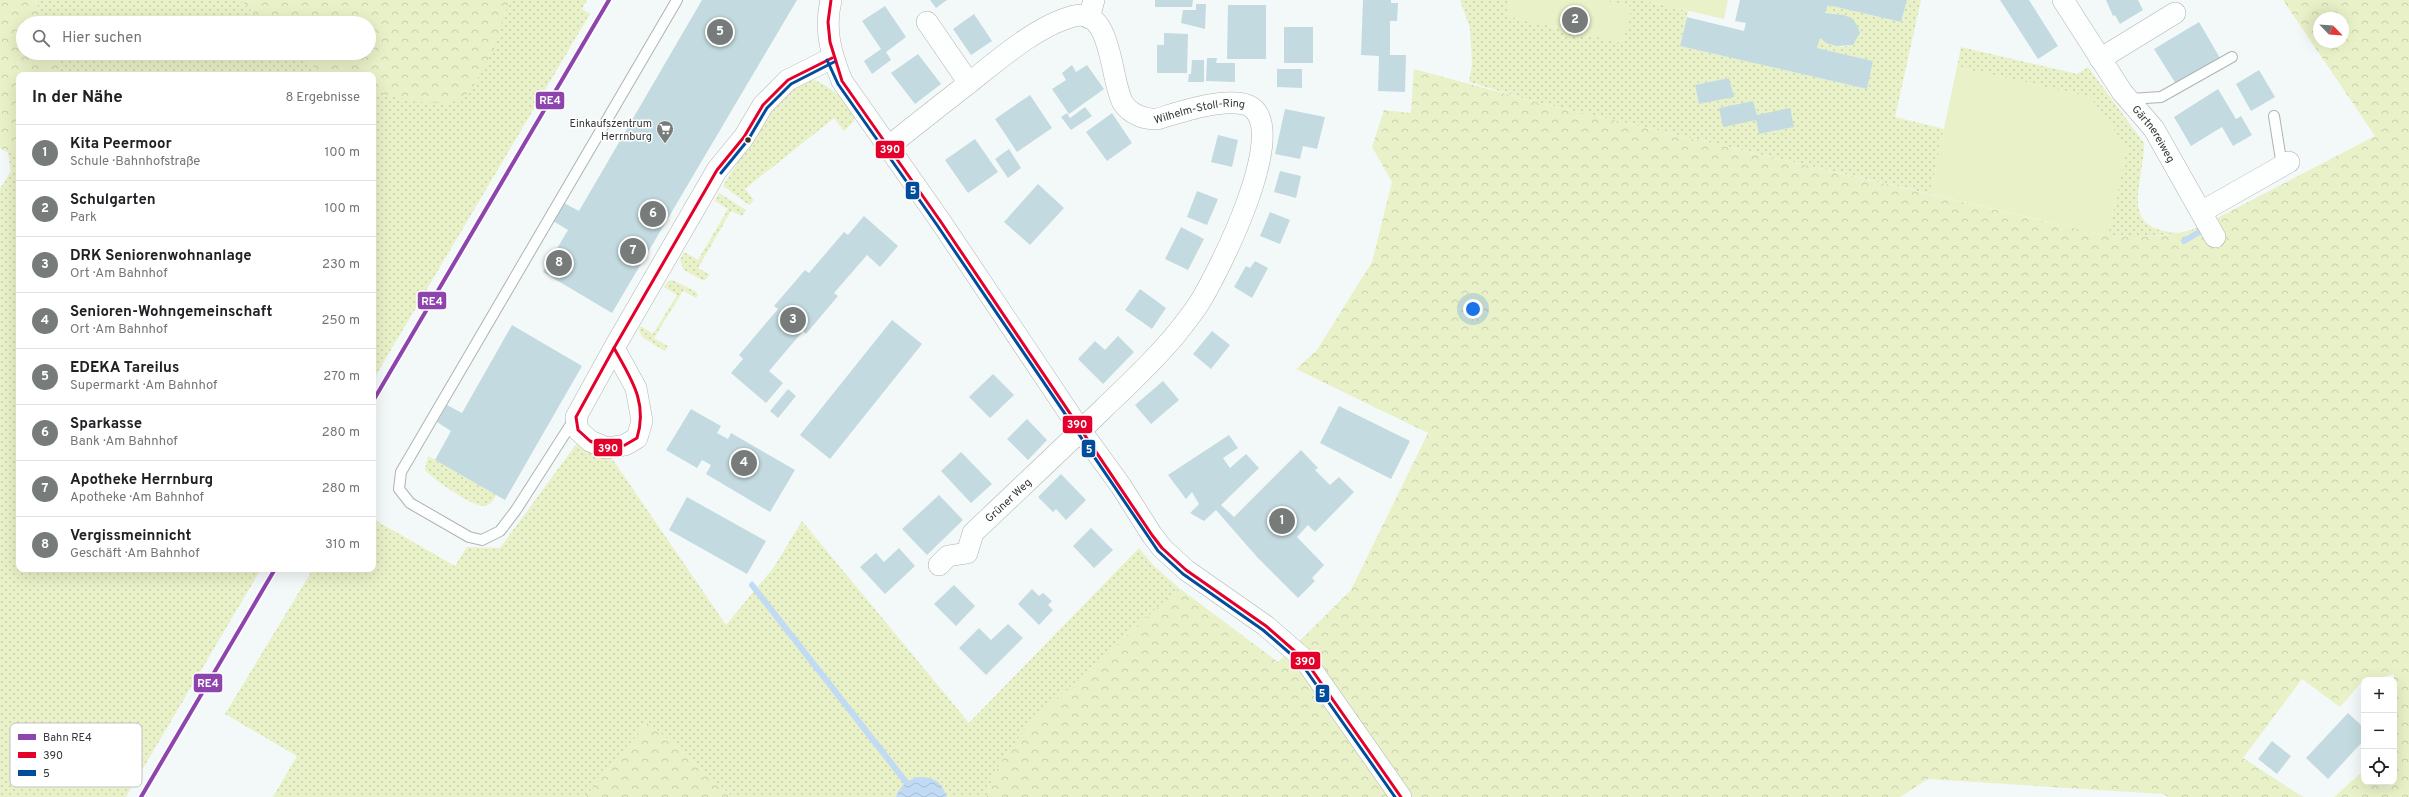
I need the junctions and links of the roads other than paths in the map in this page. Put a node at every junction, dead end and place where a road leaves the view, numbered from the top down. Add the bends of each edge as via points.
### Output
1 (677, 0) edge
2 (831, 0) edge
3 (2063, 0) edge
4 (1092, 9) edge
5 (2175, 13) dead end
6 (927, 22) dead end
7 (2232, 57) dead end
8 (832, 58) junction
9 (2100, 59) junction
10 (969, 83) junction
11 (2128, 99) junction
12 (2274, 116) dead end
13 (888, 147) junction
14 (2286, 164) joint
15 (2201, 212) junction
16 (2216, 237) dead end
17 (614, 348) junction
18 (576, 417) junction
19 (1081, 431) junction
20 (939, 565) dead end
21 (1401, 797) edge

1 - 18 lane via 401,472 399,489 410,503 469,537 482,540 500,531
2 - 8 street via 827,31
3 - 9 street, Gärtnereiweg
4 - 10 street, Wilhelm-Stoll-Ring via 1042,30 1006,53
4 - 19 street, Wilhelm-Stoll-Ring via 1104,34 1123,103 1135,114 1146,119 1158,119 1228,102 1247,105 1256,111 1263,126 1257,169 1245,208 1227,250 1198,304 1152,361
5 - 9 street
6 - 10 street
7 - 11 lane via 2161,97
8 - 13 street via 842,81
8 - 17 street via 788,80 763,106 744,137 717,170
9 - 11 street, Gärtnereiweg
10 - 13 street, Wilhelm-Stoll-Ring
11 - 15 street, Gärtnereiweg via 2154,129
12 - 14 lane
13 - 19 street
14 - 15 street
15 - 16 street, Gärtnereiweg
17 - 18 street
17 - 18 street via 636,388 642,421 637,438 625,445 607,448 590,442 578,430
19 - 20 street, Grüner Weg via 973,532 967,552 948,556
19 - 21 street via 1162,548 1186,570 1266,626 1305,660

